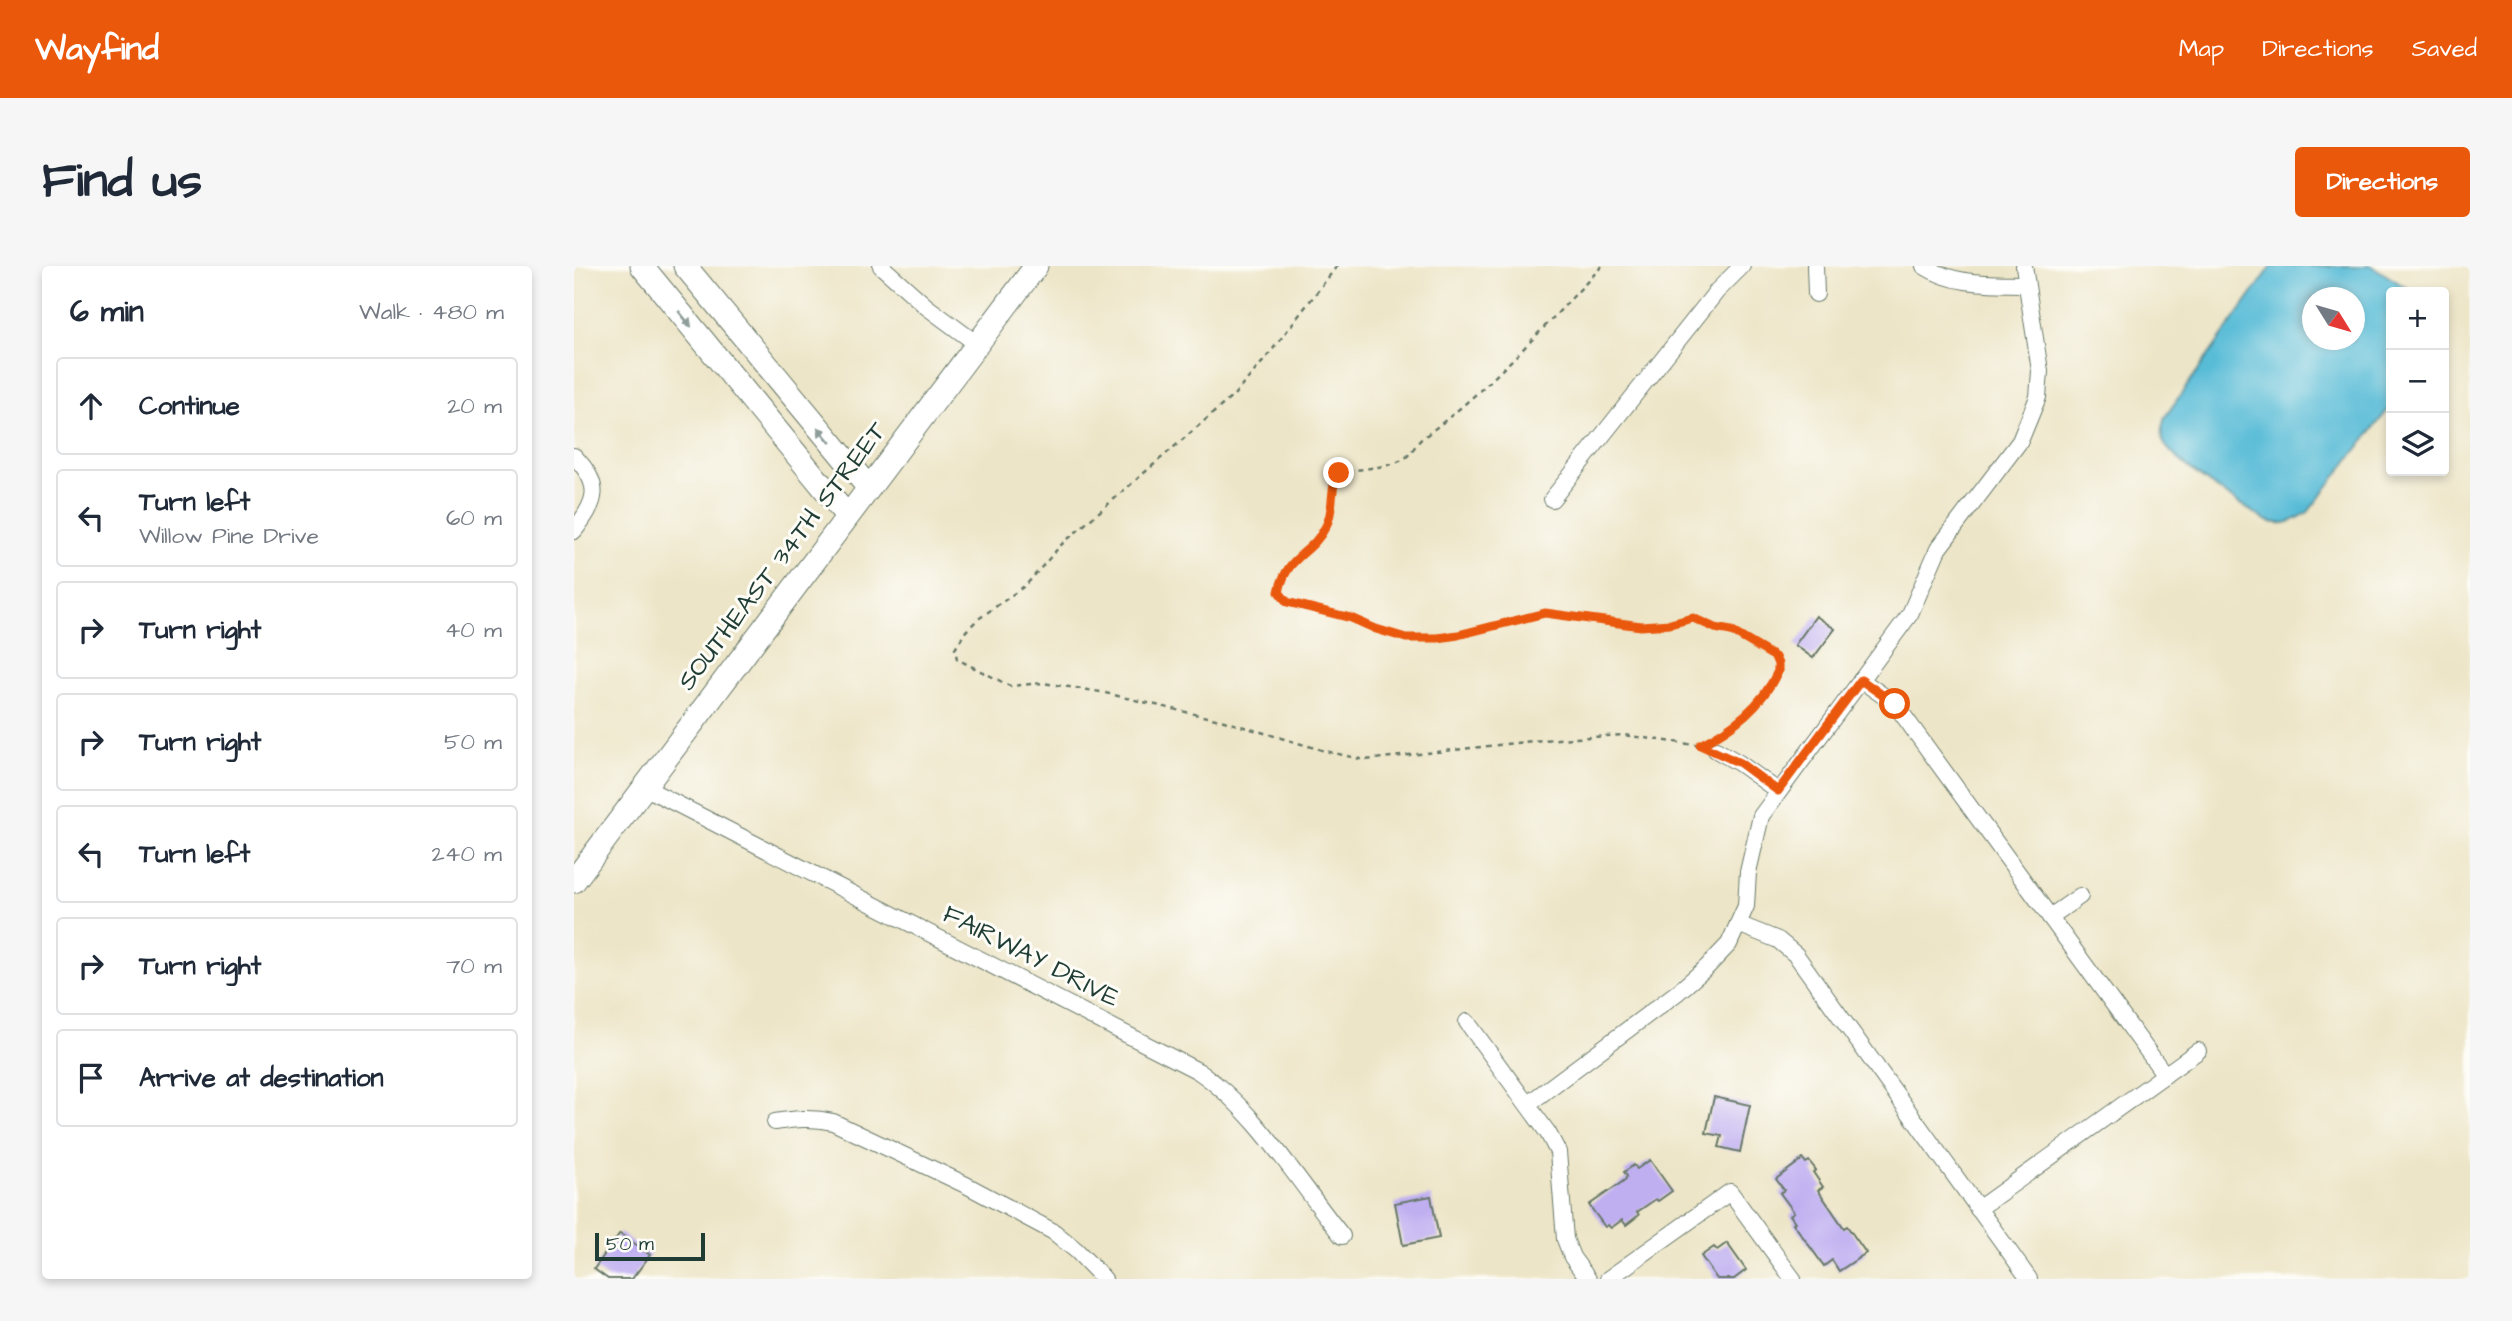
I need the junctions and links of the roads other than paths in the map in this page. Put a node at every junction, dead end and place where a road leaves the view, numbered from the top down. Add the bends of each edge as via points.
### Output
1 (642, 266) edge
2 (685, 266) edge
3 (881, 266) edge
4 (1036, 266) edge
5 (1742, 266) edge
6 (1815, 266) edge
7 (1924, 266) edge
8 (2024, 266) edge
9 (2026, 284) junction
10 (1816, 294) dead end
11 (976, 344) junction
12 (574, 456) edge
13 (868, 487) junction
14 (1552, 499) dead end
15 (847, 516) junction
16 (574, 531) edge
17 (1861, 680) junction
18 (1716, 750) road end
19 (644, 787) junction
20 (1778, 791) junction
21 (574, 881) edge
22 (2080, 897) dead end
23 (2050, 917) junction
24 (1738, 924) junction
25 (1467, 1022) dead end
26 (2198, 1051) dead end
27 (2165, 1075) junction
28 (1528, 1104) junction
29 (775, 1122) dead end
30 (1978, 1209) junction
31 (1342, 1236) dead end
32 (1104, 1279) edge
33 (1588, 1279) edge
34 (1608, 1279) edge
35 (1793, 1279) edge
36 (2029, 1279) edge

1 -> 15 street
13 -> 2 street
3 - 11 street
4 - 11 street, SOUTHEAST 34TH STREET
5 - 14 street via 1717,291
6 - 10 street
7 - 9 street via 1971,283
8 - 9 street
9 - 17 street via 2040,371 2038,397 2020,441 1938,550 1910,614
11 - 13 street, SOUTHEAST 34TH STREET
12 - 16 street via 592,480 595,497
13 - 15 street, SOUTHEAST 34TH STREET
15 - 19 street, SOUTHEAST 34TH STREET
17 - 20 street
17 - 23 street via 1895,704
18 - 20 street
19 - 21 street, SOUTHEAST 34TH STREET
19 - 31 street, FAIRWAY DRIVE via 1198,1071 1241,1108
20 - 24 street via 1761,816 1748,872 1746,906
22 - 23 street
23 - 27 street
24 - 28 street via 1729,944 1698,975
24 - 30 street via 1778,940 1796,955
25 - 28 street
26 - 27 street
27 - 30 street
28 - 33 street via 1558,1152 1565,1240
29 - 32 street via 817,1118 833,1122 954,1179 1054,1232
30 - 36 street
34 - 35 street via 1730,1192

